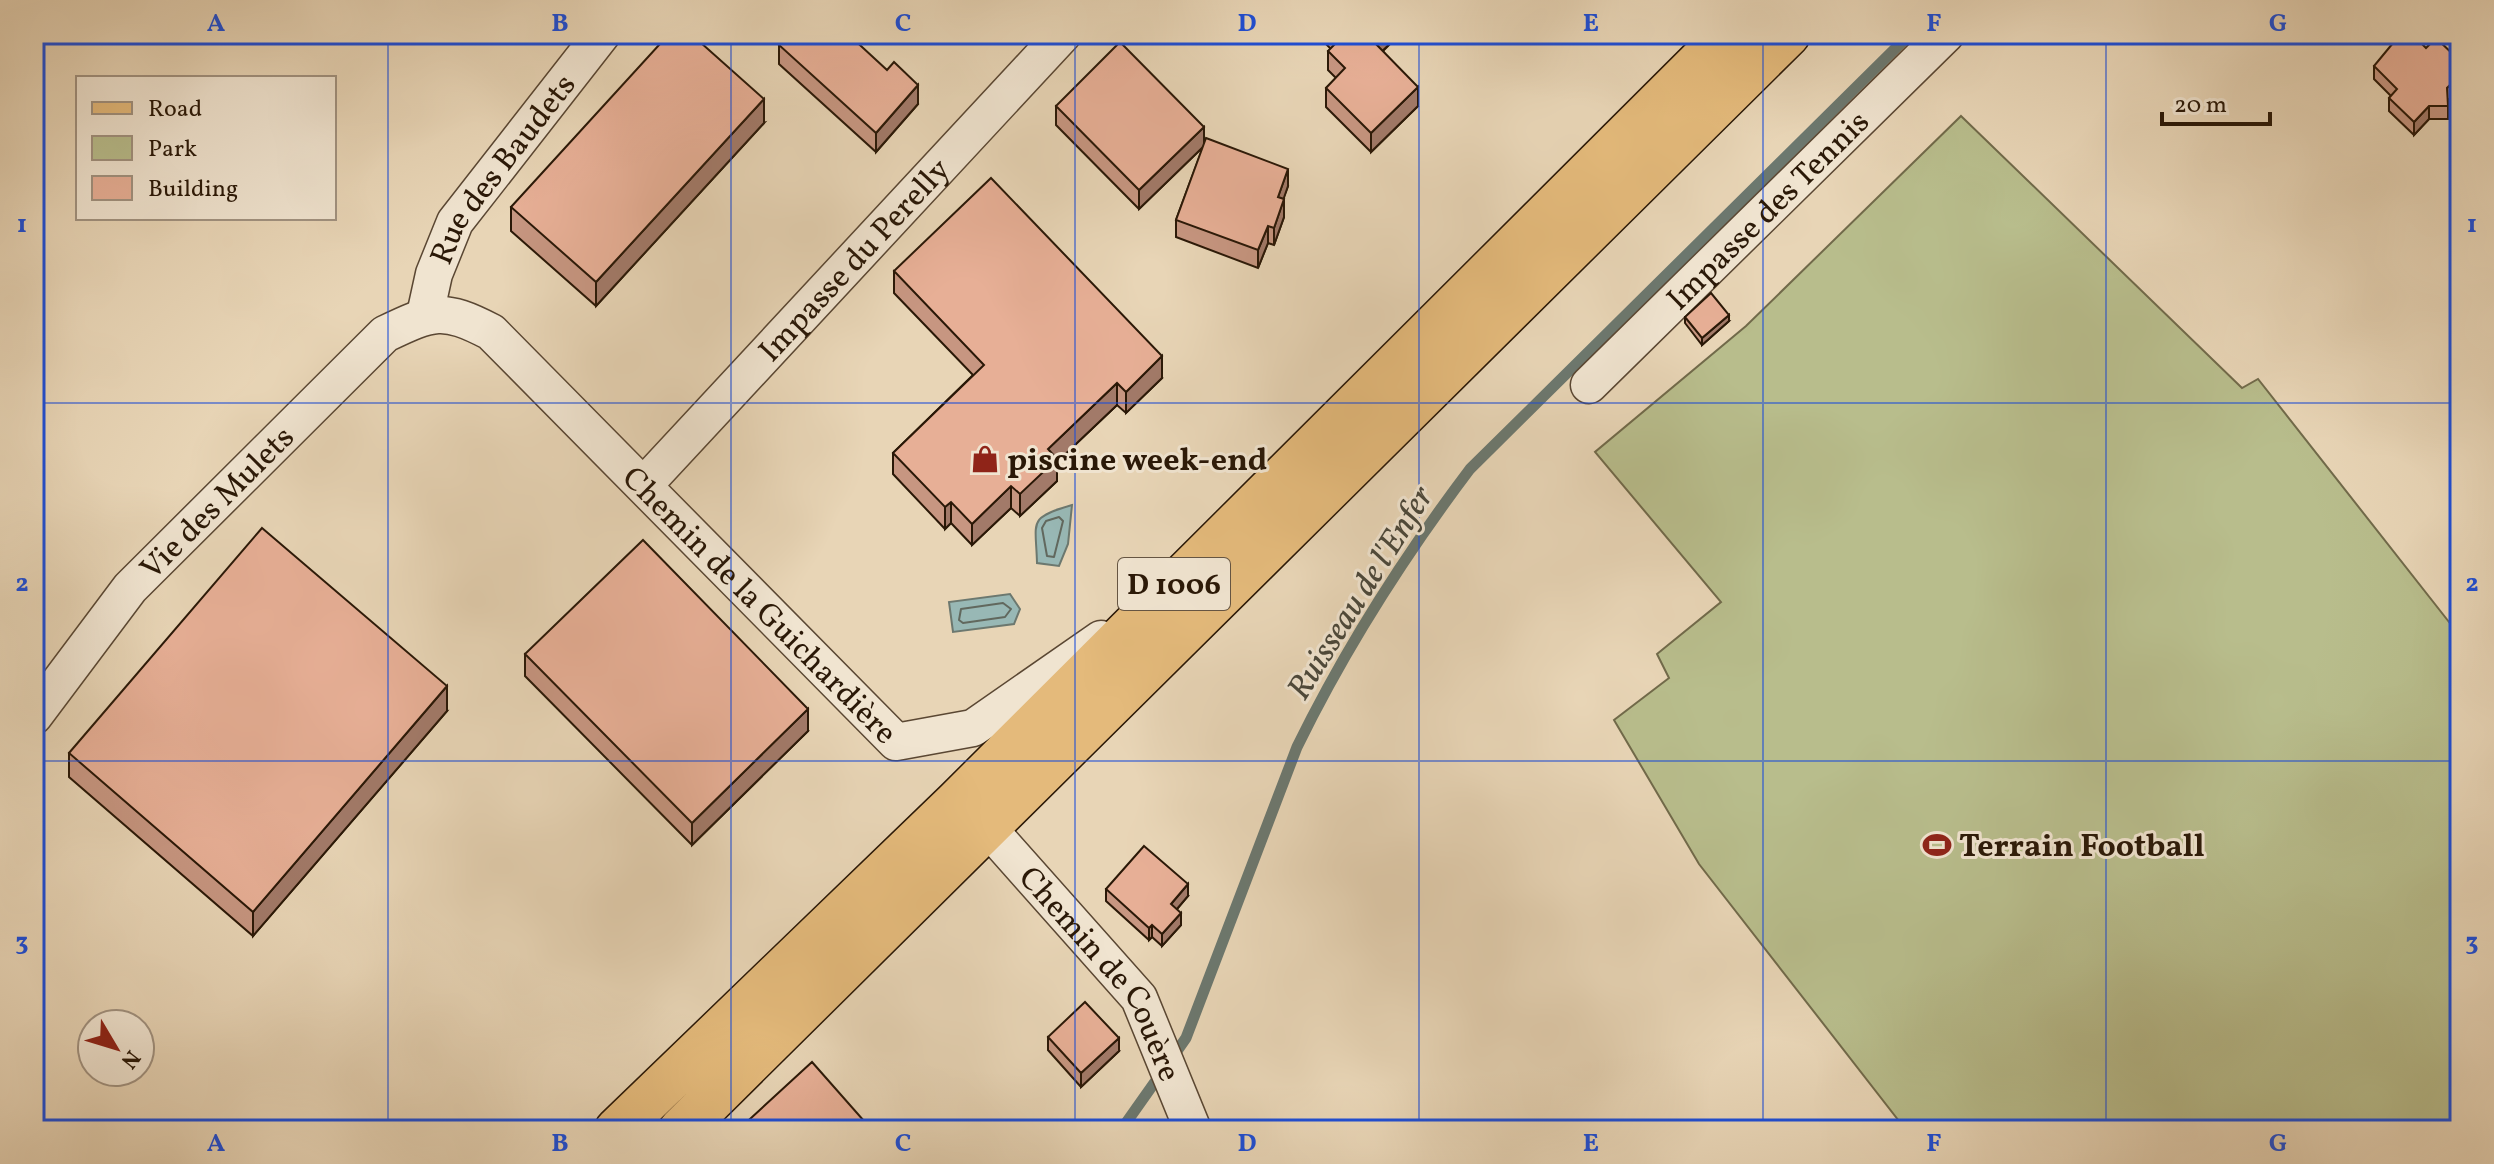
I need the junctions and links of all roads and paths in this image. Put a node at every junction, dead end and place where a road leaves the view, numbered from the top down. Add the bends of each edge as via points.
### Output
1 (602, 34) edge
2 (1063, 34) edge
3 (1728, 34) edge
4 (1788, 34) edge
5 (1946, 34) edge
6 (425, 315) junction
7 (1589, 385) dead end
8 (644, 485) junction
9 (1162, 597) junction
10 (34, 716) edge
11 (988, 828) junction
12 (617, 1130) edge
13 (681, 1130) edge
14 (1193, 1130) edge

1 - 6 street, Rue des Baudets via 455,222 434,274
2 - 8 street, Impasse du Perelly
3 - 9 main road, D 1006
4 - 11 main road, D 1006
5 - 7 street, Impasse des Tennis
6 - 8 street, Chemin de la Guichardière via 459,315 491,332
6 - 10 street, Vie des Mulets via 385,334 130,588
8 - 9 street, Chemin de la Guichardière via 896,742 973,728
9 - 12 main road, D 1006
11 - 13 main road, D 1006
11 - 14 street, Chemin de Couère via 1139,998

